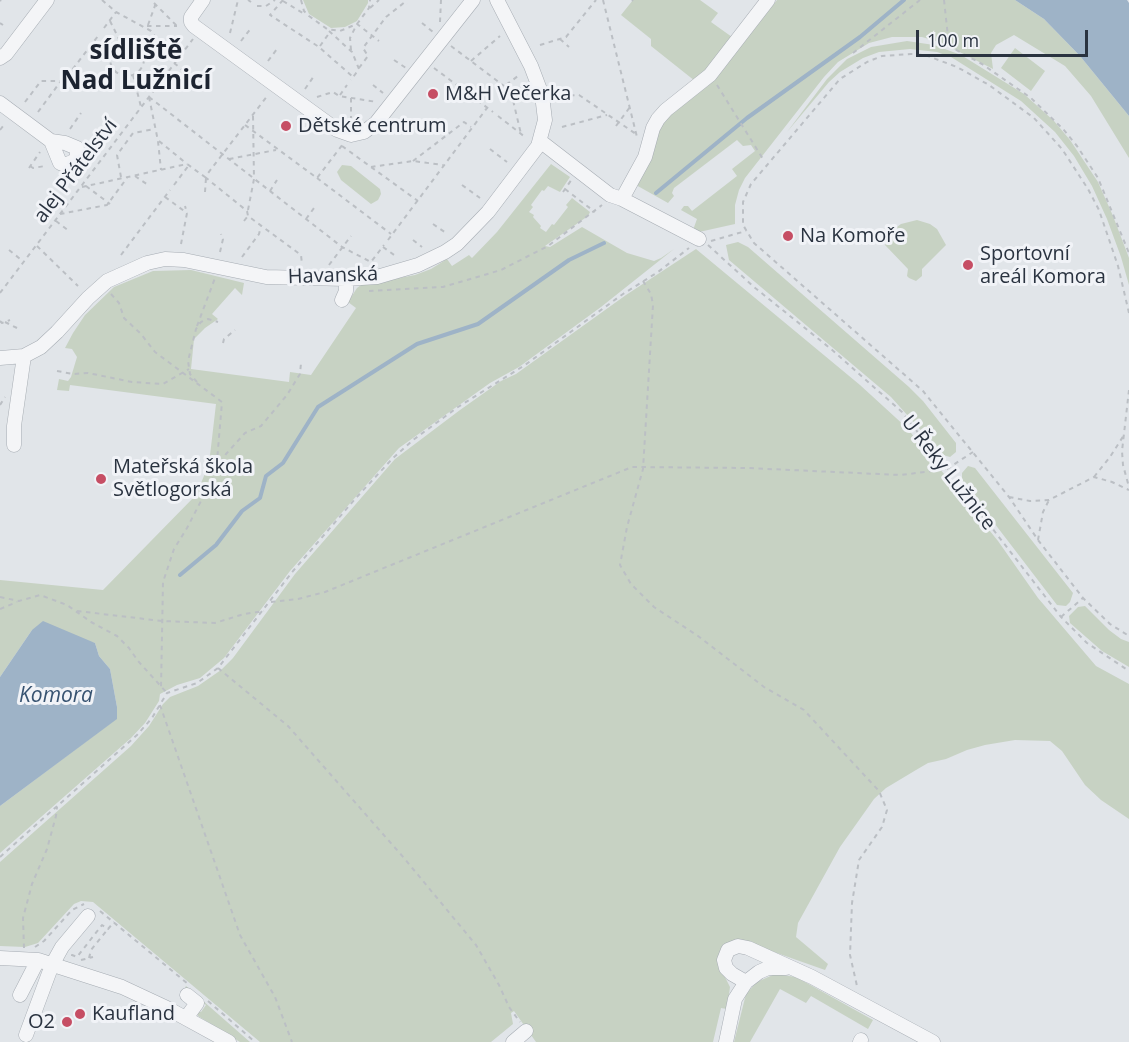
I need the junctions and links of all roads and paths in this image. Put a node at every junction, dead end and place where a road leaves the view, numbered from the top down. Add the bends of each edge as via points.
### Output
1 (38, 0) edge
2 (47, 0) edge
3 (102, 0) edge
4 (157, 0) edge
5 (203, 0) edge
6 (238, 0) edge
7 (275, 0) edge
8 (282, 0) edge
9 (301, 0) edge
10 (370, 0) edge
11 (379, 0) edge
12 (441, 0) edge
13 (474, 0) edge
14 (497, 0) edge
15 (596, 0) edge
16 (603, 0) edge
17 (768, 0) edge
18 (920, 0) edge
19 (944, 0) edge
20 (406, 2) edge
21 (154, 3) junction
22 (257, 6) dead end
23 (369, 8) junction
24 (116, 12) junction
25 (309, 16) junction
26 (110, 21) junction
27 (422, 23) dead end
28 (357, 24) junction
29 (146, 26) junction
30 (252, 27) dead end
31 (104, 28) dead end
32 (440, 28) dead end
33 (327, 29) junction
34 (330, 32) junction
35 (230, 33) dead end
36 (435, 33) dead end
37 (98, 36) dead end
38 (372, 36) junction
39 (500, 36) dead end
40 (194, 37) dead end
41 (560, 39) junction
42 (241, 41) dead end
43 (379, 41) dead end
44 (445, 41) dead end
45 (121, 43) junction
46 (540, 45) dead end
47 (91, 46) junction
48 (319, 47) junction
49 (569, 47) dead end
50 (277, 49) dead end
51 (0, 50) edge
52 (112, 52) junction
53 (352, 52) junction
54 (853, 53) dead end
55 (180, 57) junction
56 (0, 58) edge
57 (164, 58) junction
58 (144, 59) junction
59 (394, 60) dead end
60 (268, 61) dead end
61 (425, 61) junction
62 (471, 61) junction
63 (174, 63) junction
64 (359, 68) junction
65 (408, 70) dead end
66 (185, 72) dead end
67 (132, 74) junction
68 (710, 75) junction
69 (314, 76) dead end
70 (518, 76) dead end
71 (61, 81) junction
72 (275, 85) junction
73 (373, 85) dead end
74 (505, 85) junction
75 (347, 86) dead end
76 (305, 89) dead end
77 (499, 90) dead end
78 (339, 96) junction
79 (561, 96) dead end
80 (149, 97) junction
81 (317, 97) dead end
82 (351, 98) junction
83 (390, 100) junction
84 (25, 102) dead end
85 (0, 103) edge
86 (141, 107) junction
87 (630, 107) junction
88 (487, 108) junction
89 (38, 112) dead end
90 (493, 112) dead end
91 (81, 113) dead end
92 (253, 115) junction
93 (607, 115) junction
94 (498, 116) dead end
95 (617, 124) junction
96 (4, 125) dead end
97 (245, 125) junction
98 (562, 127) dead end
99 (472, 128) junction
100 (70, 129) dead end
101 (155, 129) junction
102 (0, 130) edge
103 (253, 131) junction
104 (521, 134) junction
105 (637, 134) junction
106 (525, 137) dead end
107 (117, 138) junction
108 (346, 140) junction
109 (51, 141) dead end
110 (158, 141) junction
111 (540, 141) junction
112 (638, 143) dead end
113 (125, 144) junction
114 (490, 149) dead end
115 (278, 150) junction
116 (40, 153) dead end
117 (222, 154) junction
118 (254, 154) junction
119 (229, 159) junction
120 (763, 159) dead end
121 (413, 161) junction
122 (507, 162) dead end
123 (188, 165) junction
124 (45, 166) dead end
125 (444, 166) junction
126 (371, 167) junction
127 (161, 170) junction
128 (135, 176) junction
129 (127, 177) junction
130 (574, 177) dead end
131 (121, 178) junction
132 (205, 178) junction
133 (317, 178) junction
134 (254, 179) junction
135 (278, 180) dead end
136 (148, 185) dead end
137 (174, 185) dead end
138 (462, 185) dead end
139 (84, 186) junction
140 (170, 190) dead end
141 (270, 191) junction
142 (205, 192) dead end
143 (165, 197) junction
144 (480, 198) dead end
145 (611, 200) junction
146 (418, 201) junction
147 (109, 203) junction
148 (185, 206) dead end
149 (314, 208) dead end
150 (248, 211) junction
151 (595, 212) junction
152 (187, 213) junction
153 (60, 214) junction
154 (248, 216) junction
155 (306, 219) junction
156 (56, 220) junction
157 (244, 221) dead end
158 (433, 224) dead end
159 (261, 226) junction
160 (69, 231) dead end
161 (746, 231) junction
162 (446, 233) dead end
163 (221, 234) dead end
164 (392, 235) junction
165 (351, 236) dead end
166 (388, 240) dead end
167 (413, 240) dead end
168 (702, 242) junction
169 (181, 244) dead end
170 (37, 246) junction
171 (342, 247) junction
172 (422, 247) dead end
173 (9, 250) dead end
174 (220, 252) dead end
175 (1129, 253) edge
176 (121, 255) dead end
177 (242, 256) dead end
178 (397, 257) dead end
179 (24, 262) junction
180 (302, 264) dead end
181 (328, 265) dead end
182 (216, 274) dead end
183 (346, 279) junction
184 (643, 281) junction
185 (78, 286) dead end
186 (108, 290) dead end
187 (365, 291) dead end
188 (0, 293) edge
189 (342, 300) dead end
190 (1129, 313) edge
191 (10, 320) dead end
192 (0, 321) edge
193 (5, 322) junction
194 (218, 322) dead end
195 (17, 328) dead end
196 (196, 329) junction
197 (235, 330) dead end
198 (224, 343) dead end
199 (24, 356) junction
200 (0, 358) edge
201 (301, 363) dead end
202 (189, 369) junction
203 (57, 371) dead end
204 (182, 373) junction
205 (201, 387) junction
206 (1129, 390) edge
207 (7, 425) edge
208 (1125, 433) junction
209 (15, 445) dead end
210 (973, 452) junction
211 (643, 466) junction
212 (947, 470) junction
213 (214, 476) junction
214 (1094, 477) junction
215 (1129, 489) edge
216 (1009, 497) junction
217 (1049, 500) junction
218 (1038, 540) junction
219 (0, 597) edge
220 (1083, 598) junction
221 (19, 601) junction
222 (271, 602) junction
223 (0, 609) edge
224 (75, 610) junction
225 (264, 611) junction
226 (1061, 617) junction
227 (162, 621) junction
228 (1129, 636) edge
229 (218, 668) junction
230 (1129, 671) edge
231 (161, 688) junction
232 (167, 693) junction
233 (160, 705) junction
234 (57, 807) junction
235 (0, 857) edge
236 (91, 909) junction
237 (114, 922) junction
238 (108, 929) junction
239 (44, 941) dead end
240 (24, 949) dead end
241 (77, 957) junction
242 (93, 957) dead end
243 (0, 958) edge
244 (89, 958) junction
245 (45, 962) junction
246 (70, 962) dead end
247 (796, 970) junction
248 (746, 982) junction
249 (857, 986) dead end
250 (188, 990) joint
251 (20, 995) dead end
252 (205, 998) dead end
253 (186, 1018) junction
254 (526, 1031) joint
255 (26, 1035) dead end
256 (230, 1042) edge
257 (255, 1042) edge
258 (292, 1042) edge
259 (513, 1042) edge
260 (726, 1042) edge
261 (933, 1042) edge

1 - 51 street
2 - 56 street
3 - 24 path
4 - 21 path
5 - 72 street via 191,22
6 - 35 path
7 - 22 path
8 - 25 path
8 - 48 path via 270,15
9 - 25 path
10 - 23 path
11 - 23 path
12 - 32 path
13 - 61 street
14 - 111 street, Havanská via 525,50 542,95 545,120
15 - 41 path via 566,38
16 - 87 path
17 - 68 street
18 - 54 path
19 - 175 path via 948,46 1031,98 1063,129 1098,178
20 - 38 path via 386,17
21 - 29 path
21 - 29 path via 177,26
23 - 28 path
24 - 26 path
24 - 29 path
25 - 33 path
26 - 31 path
26 - 45 path
27 - 36 path
28 - 33 path via 340,31
28 - 38 path
28 - 53 path via 350,38
29 - 57 path via 159,42
30 - 42 path
33 - 34 path
34 - 48 path
34 - 53 path
37 - 47 path
38 - 43 path
38 - 64 path via 363,48 368,56
39 - 62 path
40 - 55 path, alej Přátelství
41 - 46 path
41 - 49 path
44 - 62 path
45 - 52 path
45 - 58 path via 137,45
47 - 52 path
47 - 71 path
48 - 64 path via 352,79
50 - 60 path
52 - 67 path via 116,71
53 - 64 path
55 - 57 path
55 - 63 path, alej Přátelství
57 - 58 path
58 - 67 path via 140,69
59 - 65 path
61 - 83 street
61 - 88 path
62 - 74 path
63 - 66 path
63 - 80 path, alej Přátelství
67 - 86 path
68 - 120 path
68 - 145 street via 658,119 645,157
69 - 76 path
70 - 74 path
71 - 84 path via 41,81
71 - 89 path
72 - 92 path
72 - 108 street
73 - 83 path
74 - 77 path
74 - 104 path via 512,96
75 - 78 path
78 - 81 path via 333,92
78 - 82 path
79 - 93 path via 579,95
80 - 86 path, alej Přátelství
80 - 101 path
80 - 117 path
82 - 83 path
82 - 108 path
83 - 108 street via 370,128
85 - 109 street
86 - 107 path, alej Přátelství
87 - 95 path
87 - 105 path
88 - 90 path
88 - 99 path
91 - 100 path
92 - 97 path
92 - 103 path
93 - 95 path
93 - 98 path
94 - 104 path
95 - 105 path
96 - 102 path
97 - 103 path
97 - 117 path
99 - 121 path via 464,122
99 - 125 path
101 - 110 path
101 - 113 path via 133,134
103 - 115 path
103 - 118 path
104 - 106 path
105 - 112 path
107 - 113 path
107 - 139 path, alej Přátelství
108 - 126 path
108 - 133 path
110 - 123 path
110 - 127 path
111 - 145 street
111 - 183 street, Havanská via 488,212 457,244 411,267 377,277
113 - 131 path via 117,155
114 - 122 path
115 - 118 path
115 - 133 path
116 - 124 path via 29,167
117 - 119 path
117 - 132 path
118 - 119 path
118 - 134 path
119 - 134 path
121 - 125 path
121 - 126 path
123 - 127 path
123 - 132 path
123 - 137 path
125 - 146 path
126 - 146 path
127 - 128 path
128 - 129 path
128 - 136 path
129 - 131 path
129 - 147 path
130 - 151 path via 564,190
131 - 139 path
132 - 142 path
132 - 150 path
133 - 164 path
134 - 141 path
134 - 150 path
135 - 141 path
138 - 144 path
139 - 147 path
139 - 153 path, alej Přátelství
140 - 143 path
141 - 155 path
143 - 152 path
143 - 176 path
145 - 151 path
145 - 168 street
146 - 164 path
147 - 153 path
148 - 152 path
149 - 155 path
150 - 154 path
151 - 187 path via 548,246 501,270 443,287
152 - 169 path
153 - 156 path, alej Přátelství
154 - 157 path
154 - 159 path
155 - 171 path
156 - 160 path
156 - 170 path, alej Přátelství
158 - 162 path
159 - 177 path
159 - 180 path via 302,255
161 - 168 path
161 - 190 path via 742,217 751,184 840,79 882,56 925,55 989,85 1034,118 1062,149 1099,210
161 - 210 path via 754,243 923,392
163 - 174 path
164 - 166 path
165 - 171 path
167 - 172 path
168 - 184 path
168 - 212 path, U Řeky Lužnice via 902,412
170 - 179 path, alej Přátelství
170 - 185 path
171 - 178 path via 371,262 383,246
171 - 181 path
173 - 179 path
179 - 188 path, alej Přátelství
182 - 196 path
183 - 189 street
183 - 199 street, Havanská via 266,277 184,260 147,262 107,281 49,340
184 - 211 path via 653,305
184 - 222 path via 413,440 355,498
186 - 204 path via 119,303 124,318 146,343
191 - 193 path
192 - 193 path
193 - 195 path
194 - 196 path via 208,319
196 - 202 path
197 - 198 path
199 - 200 street
199 - 207 street
201 - 213 path via 300,374 287,395 261,426 245,433 226,454
202 - 204 path
202 - 205 path
203 - 204 path via 163,384
204 - 205 path
205 - 213 path via 222,402
206 - 208 path
207 - 209 street
208 - 214 path
208 - 215 path via 1123,465
210 - 212 path
210 - 216 path
211 - 212 path via 901,475
211 - 222 path via 632,467 325,592
211 - 249 path via 620,565 631,584 654,607 764,687 804,710 879,791 887,810 882,827 859,860 850,955
212 - 226 path, U Řeky Lužnice
213 - 227 path via 169,559 163,582
214 - 215 path
214 - 217 path
216 - 217 path
216 - 218 path
217 - 218 path
218 - 220 path
219 - 221 path
220 - 226 path
220 - 228 path
221 - 223 path
221 - 224 path via 40,595
222 - 225 path
224 - 227 path
224 - 231 path via 117,636
225 - 227 path via 215,623
225 - 229 path
226 - 230 path, U Řeky Lužnice via 1087,643
227 - 231 path
229 - 232 path via 197,683
229 - 254 path via 288,726 404,858 476,945
231 - 232 path
232 - 233 path
233 - 234 path via 137,735
233 - 258 path via 240,935 274,997
234 - 235 path
234 - 240 path via 23,918
236 - 237 path
236 - 239 path via 80,904
236 - 245 street
237 - 238 path
237 - 250 path
238 - 241 path via 102,925
238 - 244 path
241 - 244 path
241 - 246 path via 72,955
242 - 244 path
243 - 245 street
245 - 251 street
245 - 253 street via 122,987
245 - 255 street
247 - 248 street via 768,968
247 - 248 street via 738,946 728,950 724,960 726,968
247 - 261 street
248 - 260 street via 735,999
250 - 253 street via 196,1003
252 - 257 path
253 - 256 street
254 - 259 street

